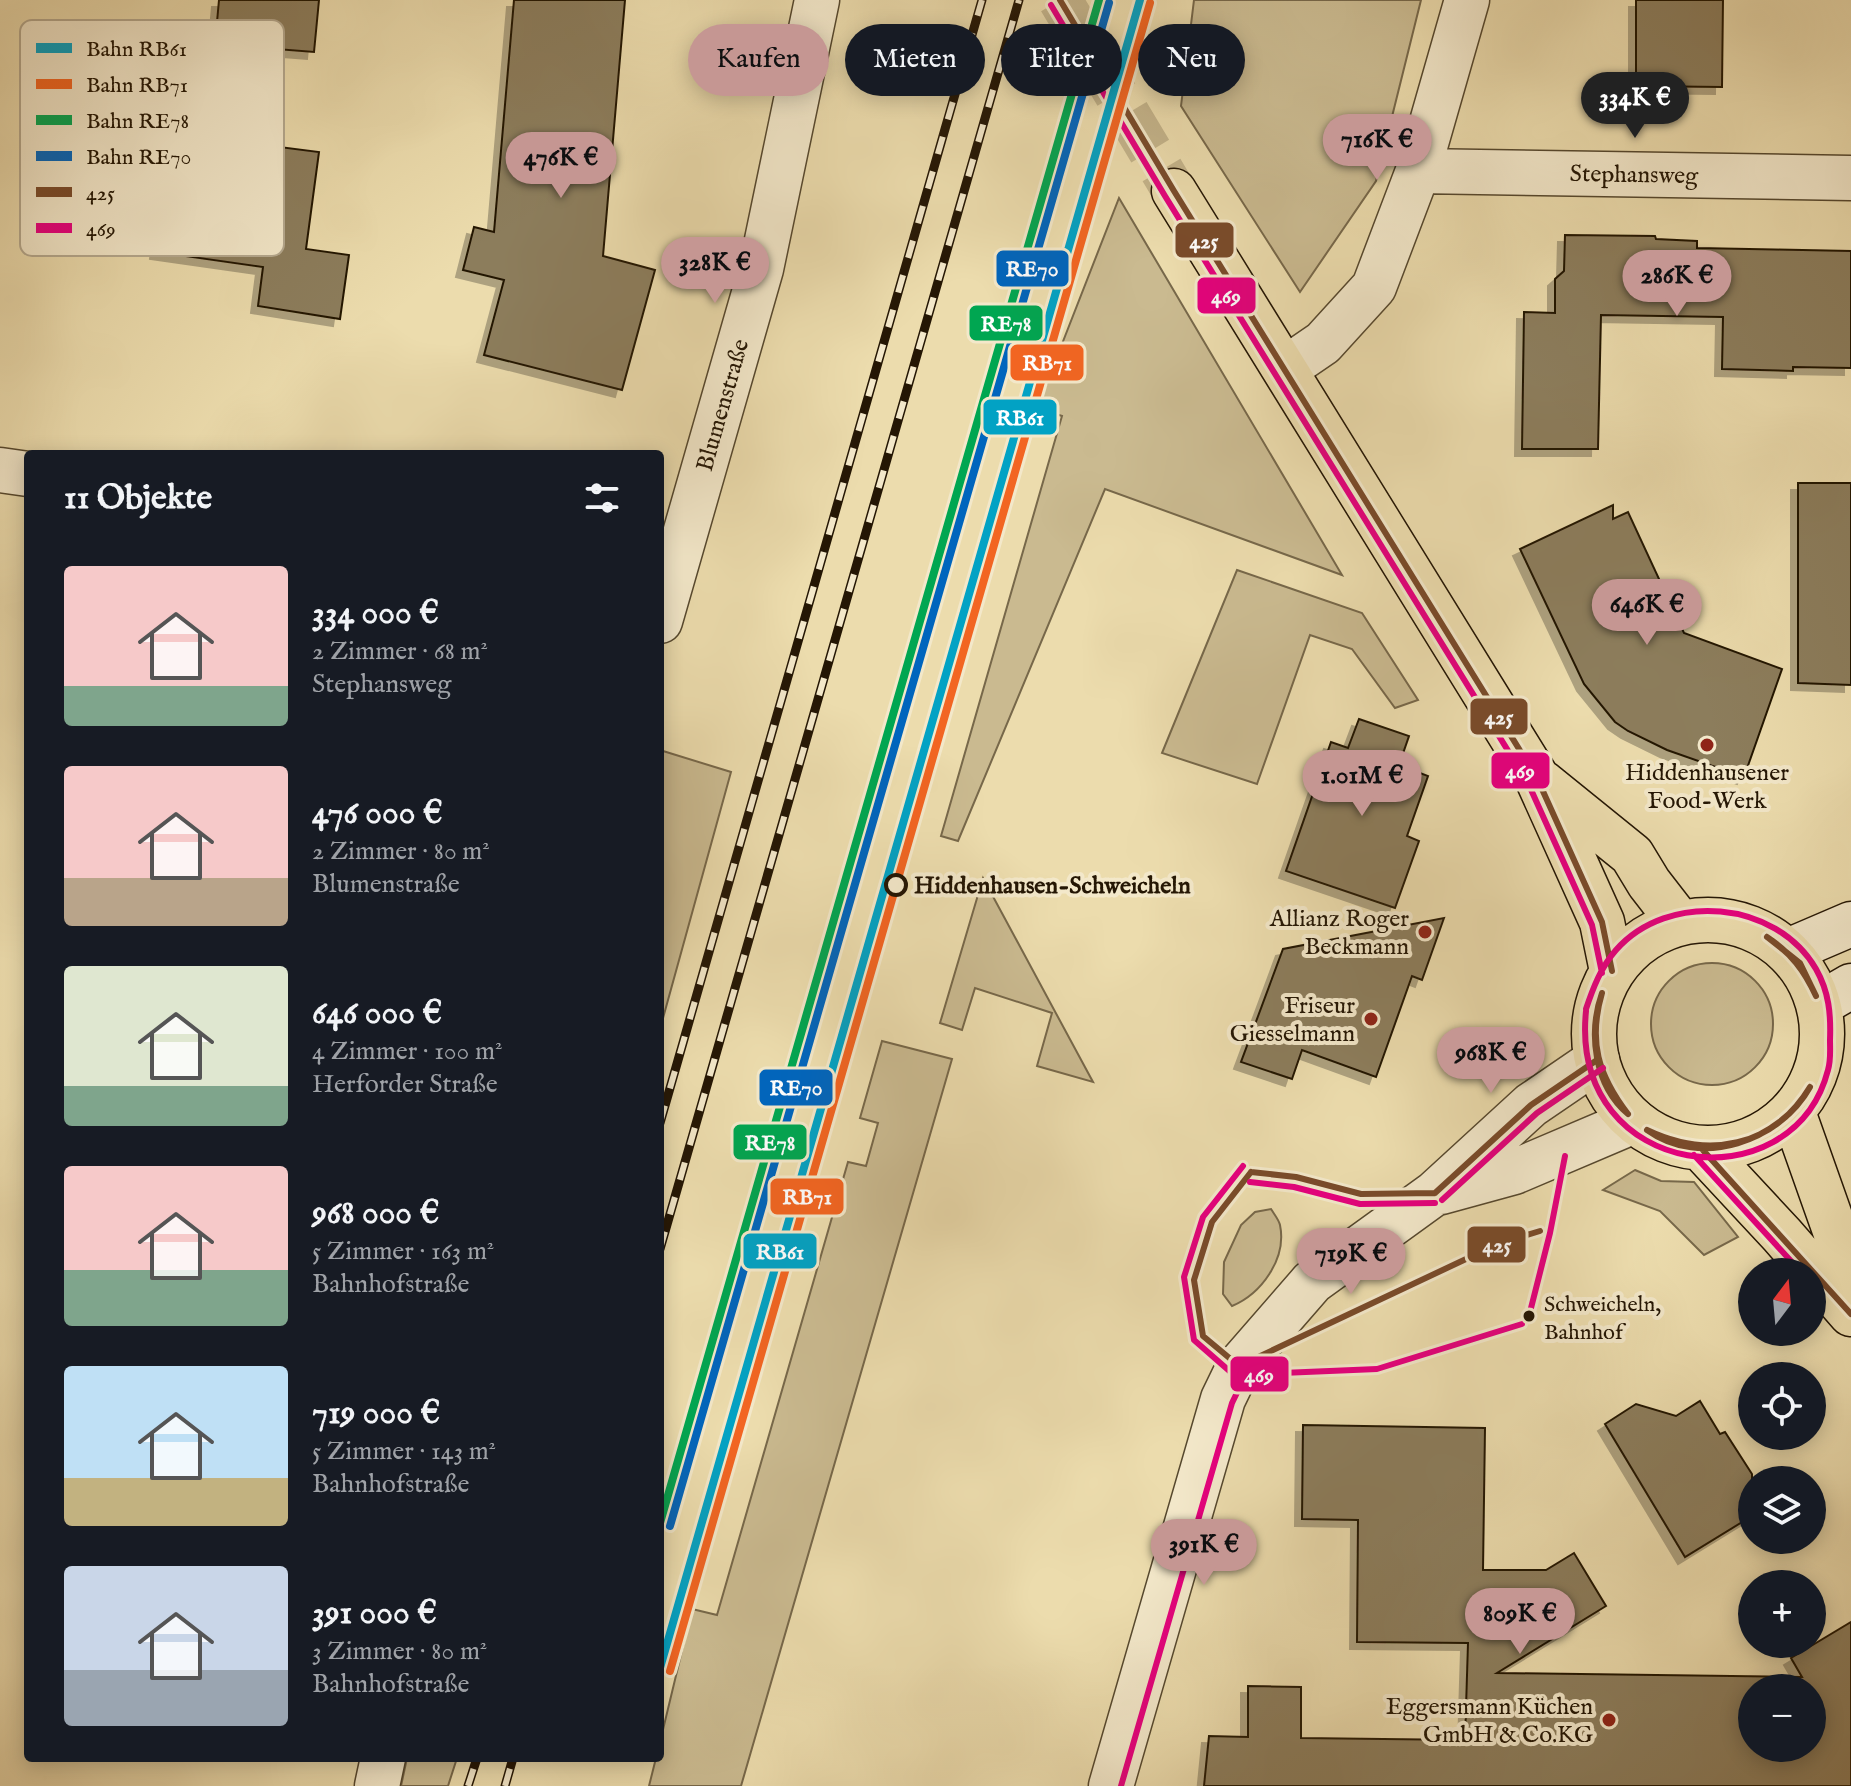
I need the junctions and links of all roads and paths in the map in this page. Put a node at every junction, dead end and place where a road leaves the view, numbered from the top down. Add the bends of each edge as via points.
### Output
1 (817, 0) edge
2 (1467, 0) edge
3 (1418, 171) junction
4 (1851, 178) edge
5 (1174, 191) tunnel mouth
6 (1285, 369) junction
7 (0, 470) edge
8 (24, 473) edge
9 (666, 578) edge
10 (1537, 778) junction
11 (1680, 923) junction
12 (1851, 924) edge
13 (1788, 951) junction
14 (1612, 971) junction
15 (1835, 995) edge
16 (1597, 1060) junction
17 (1793, 1112) junction
18 (1634, 1121) junction
19 (1701, 1148) junction
20 (1435, 1193) junction
21 (1851, 1276) edge
22 (1851, 1314) edge
23 (382, 1762) edge
24 (377, 1786) edge
25 (1111, 1786) edge

1 - 9 street, Blumenstraße via 761,269
2 - 3 street
3 - 4 street, Stephansweg
3 - 6 street via 1374,287 1323,343
5 - 6 main road
6 - 10 main road
7 - 8 street
10 - 11 main road via 1632,855
10 - 14 main road via 1602,922
11 - 13 main road via 1738,923
11 - 14 main road via 1653,933
12 - 13 street
13 - 15 main road
14 - 16 main road via 1596,1012
15 - 17 main road via 1820,1064 1810,1090
16 - 18 main road via 1617,1104
16 - 20 street via 1531,1105
17 - 19 main road via 1767,1133 1735,1145
17 - 21 main road
18 - 19 main road via 1676,1144
18 - 20 street via 1514,1172
19 - 22 main road
20 - 25 street via 1312,1282 1239,1366 1223,1399
23 - 24 street

